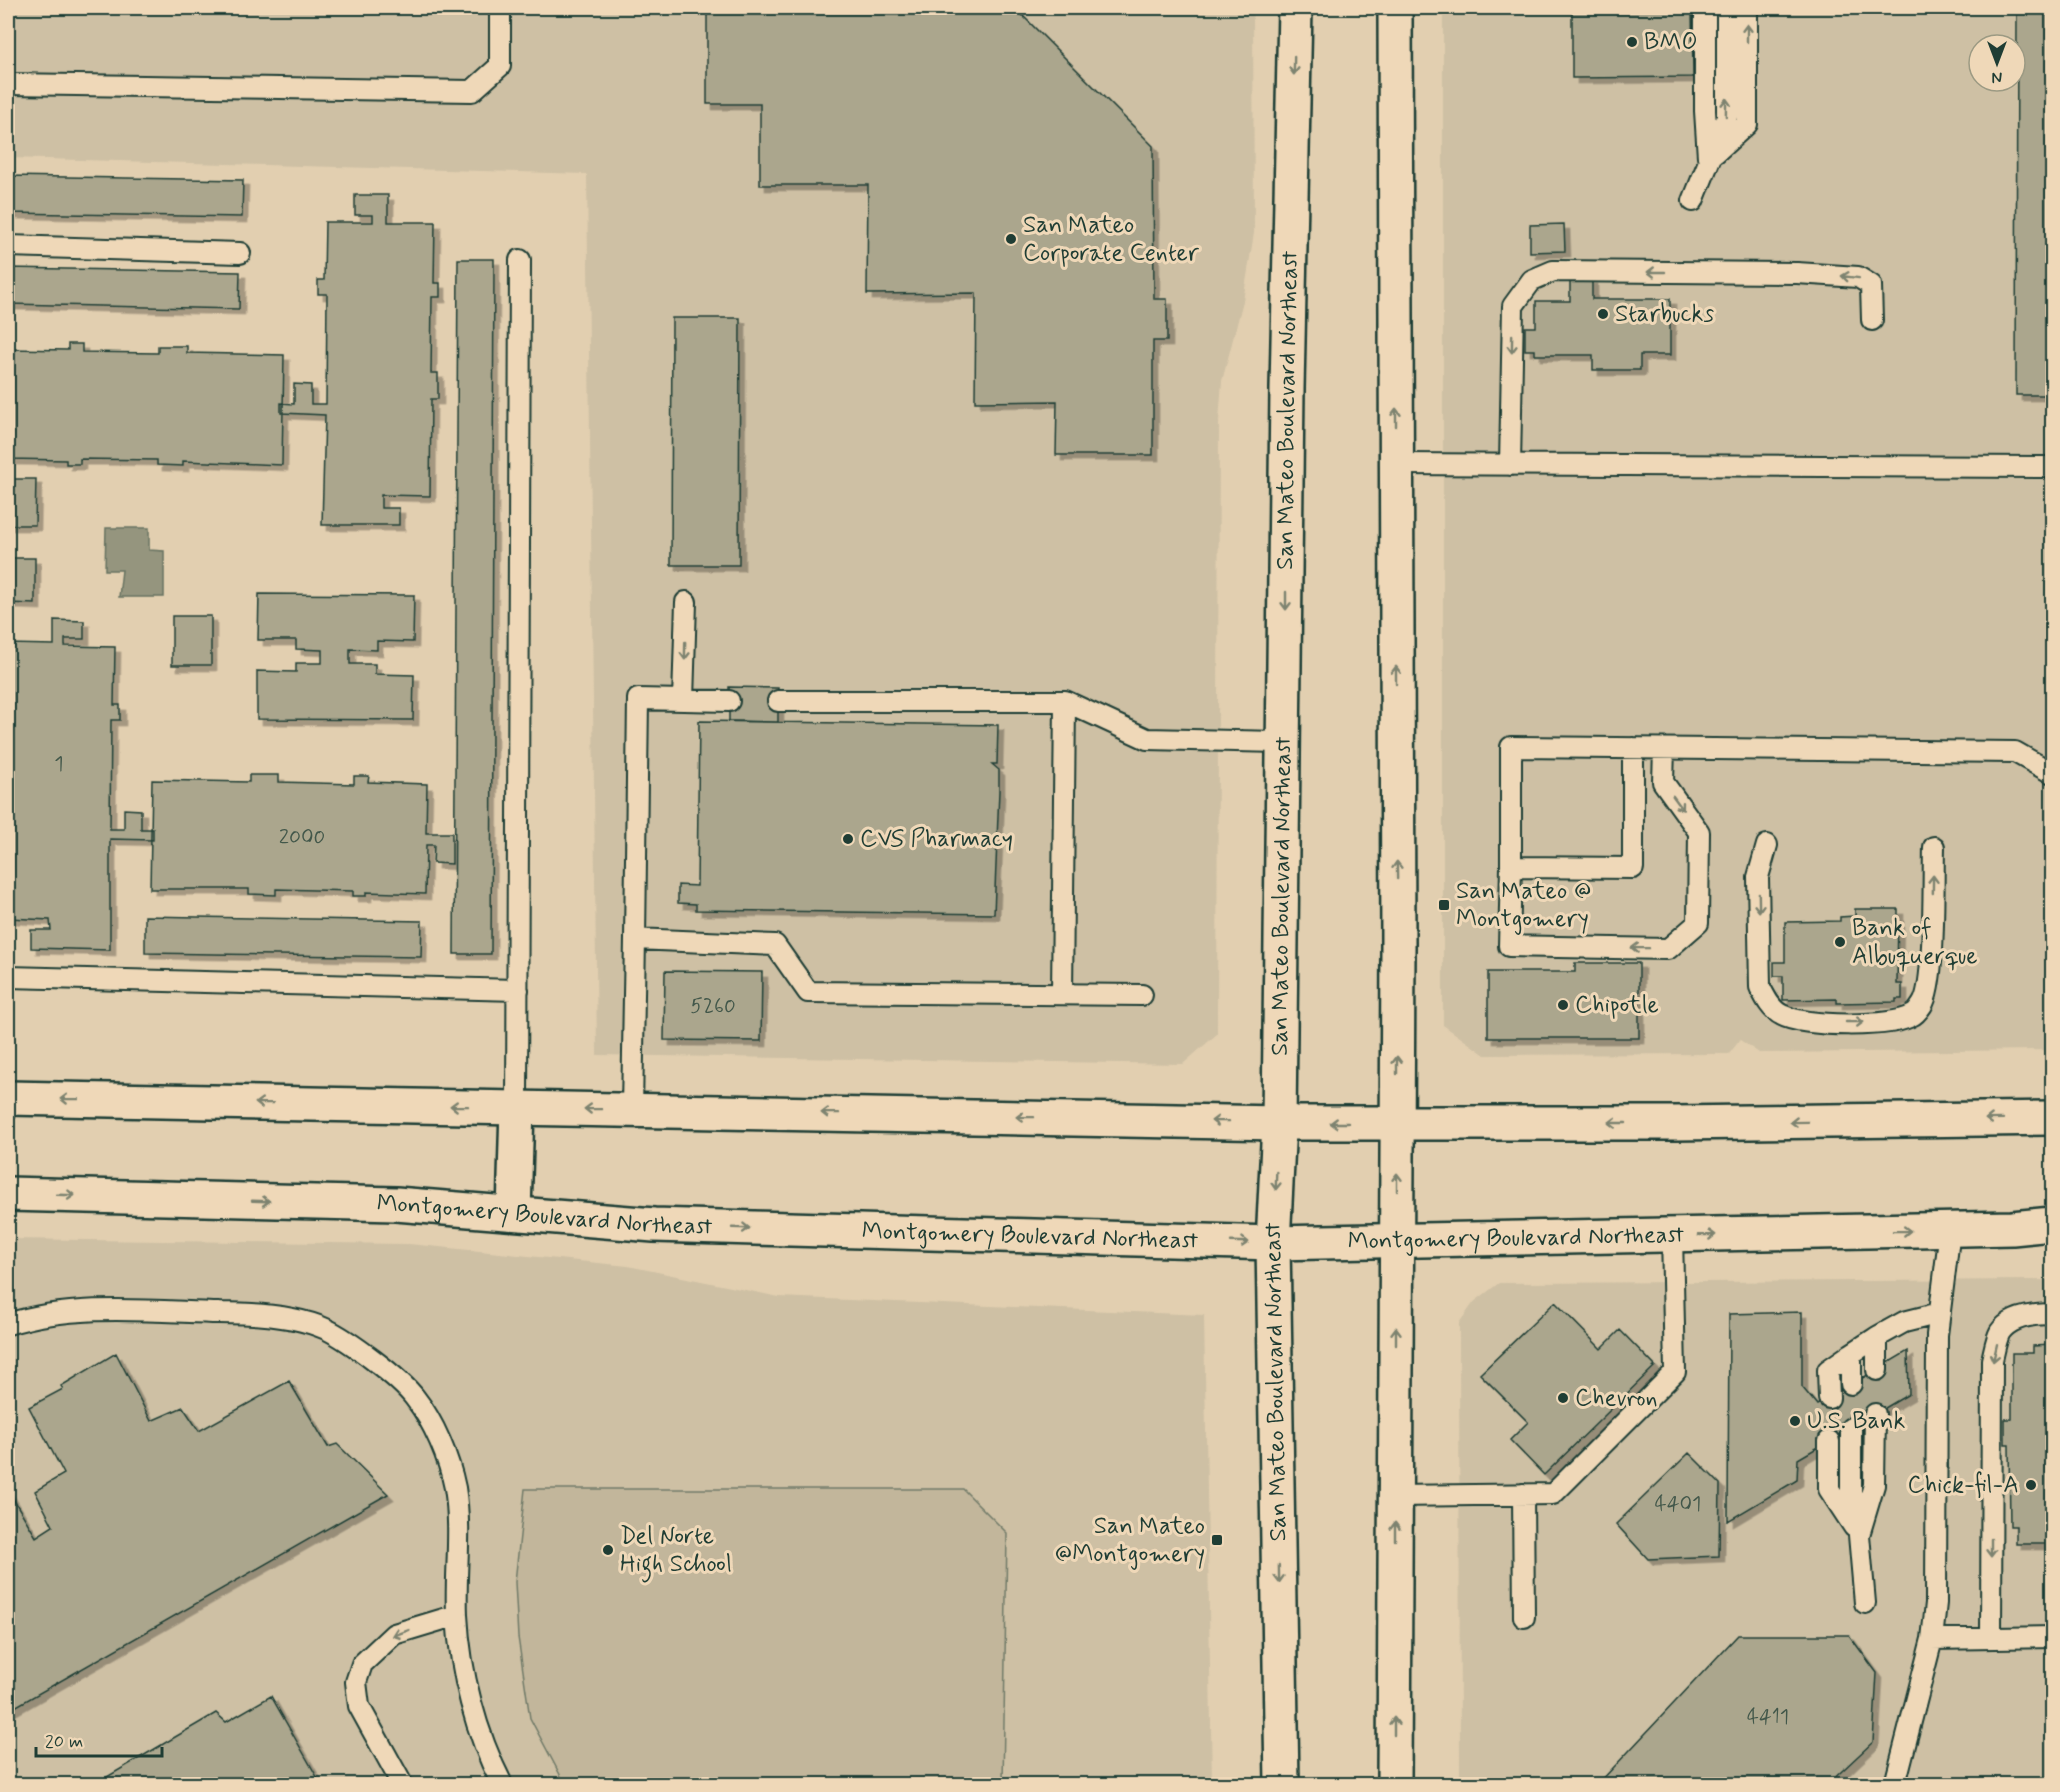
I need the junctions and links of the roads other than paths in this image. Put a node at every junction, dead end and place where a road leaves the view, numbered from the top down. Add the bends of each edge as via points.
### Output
1 (500, 8) edge
2 (1295, 8) edge
3 (1395, 8) edge
4 (1705, 8) edge
5 (1726, 8) edge
6 (1747, 8) edge
7 (8, 84) edge
8 (1709, 159) junction
9 (1693, 201) dead end
10 (8, 246) edge
11 (240, 253) dead end
12 (520, 260) dead end
13 (1872, 320) dead end
14 (1396, 464) junction
15 (1510, 465) junction
16 (2052, 467) edge
17 (686, 602) dead end
18 (683, 700) junction
19 (729, 701) dead end
20 (778, 701) dead end
21 (1065, 701) junction
22 (1284, 742) junction
23 (1633, 748) junction
24 (1664, 749) junction
25 (2052, 772) edge
26 (1767, 845) dead end
27 (1934, 847) dead end
28 (1511, 867) junction
29 (634, 939) junction
30 (8, 977) edge
31 (518, 990) junction
32 (1062, 994) junction
33 (1142, 995) dead end
34 (8, 1098) edge
35 (517, 1107) junction
36 (632, 1109) junction
37 (2052, 1119) edge
38 (1279, 1122) junction
39 (1397, 1123) junction
40 (8, 1194) edge
41 (514, 1213) junction
42 (2052, 1224) edge
43 (1950, 1230) junction
44 (1672, 1235) junction
45 (1397, 1240) junction
46 (1273, 1243) junction
47 (1940, 1313) junction
48 (2052, 1314) edge
49 (8, 1324) edge
50 (1877, 1337) junction
51 (1851, 1354) junction
52 (1877, 1370) dead end
53 (1851, 1384) dead end
54 (1829, 1398) dead end
55 (1875, 1414) dead end
56 (1851, 1428) dead end
57 (1829, 1441) dead end
58 (1523, 1494) junction
59 (1395, 1496) junction
60 (1859, 1535) junction
61 (1865, 1603) dead end
62 (457, 1615) junction
63 (1524, 1617) dead end
64 (2052, 1637) edge
65 (1991, 1638) junction
66 (1932, 1639) junction
67 (402, 1785) edge
68 (502, 1785) edge
69 (1282, 1785) edge
70 (1394, 1785) edge
71 (1895, 1785) edge

1 - 7 lane via 500,66 472,92
2 -> 22 main road, San Mateo Boulevard Northeast
14 -> 3 main road
4 - 8 lane
8 -> 5 lane via 1726,117
8 -> 6 lane via 1747,124
8 - 9 lane
10 - 11 lane
12 - 31 lane
13 -> 15 lane via 1871,285 1858,277 1553,271 1532,280 1513,306
14 - 15 lane
39 -> 14 main road
15 - 16 lane
17 -> 18 lane
18 - 19 lane
18 - 29 lane via 638,699
20 - 21 lane
21 - 22 lane via 1148,739
21 - 32 lane
22 - 38 main road, San Mateo Boulevard Northeast
23 - 24 lane
23 - 28 lane via 1511,747
23 - 28 lane via 1633,868
24 - 25 lane via 2015,752
24 -> 28 lane via 1663,782 1699,832 1698,923 1668,949 1509,946
26 -> 27 lane via 1758,877 1760,987 1767,1001 1782,1015 1812,1022 1889,1022 1913,1015 1923,1004 1932,939
29 - 32 lane via 775,945 808,992
29 - 36 lane
30 - 31 lane
31 - 35 lane
32 - 33 lane
35 -> 34 main road
36 -> 35 main road
35 - 41 main road
38 -> 36 main road
37 -> 39 main road
39 -> 38 main road
38 -> 46 main road, San Mateo Boulevard Northeast
45 -> 39 main road
40 -> 41 main road, Montgomery Boulevard Northeast via 396,1204
41 -> 46 main road, Montgomery Boulevard Northeast via 654,1225
42 - 43 main road, Montgomery Boulevard Northeast
44 -> 43 main road, Montgomery Boulevard Northeast
43 - 47 lane
44 - 45 main road, Montgomery Boulevard Northeast
44 - 58 lane via 1675,1372 1553,1494
45 - 46 main road, Montgomery Boulevard Northeast
59 -> 45 main road
46 -> 69 main road, San Mateo Boulevard Northeast
47 - 50 lane via 1904,1322
47 - 66 lane via 1936,1603
48 -> 65 lane via 2032,1314 2000,1332 1992,1360
49 - 62 lane via 88,1310 266,1314 325,1328 375,1362 415,1397 439,1438 454,1486 459,1530
50 - 51 lane
50 - 52 lane
51 - 53 lane
51 - 54 lane via 1828,1370
55 - 60 lane via 1874,1485
56 - 60 lane via 1851,1491
57 - 60 lane via 1829,1489
58 - 59 lane
58 - 63 lane
70 -> 59 main road
60 - 61 lane
62 -> 67 lane via 394,1634 362,1664 356,1683 358,1706
62 - 68 lane via 464,1674 490,1760
64 - 65 lane
65 - 66 lane
66 - 71 lane

